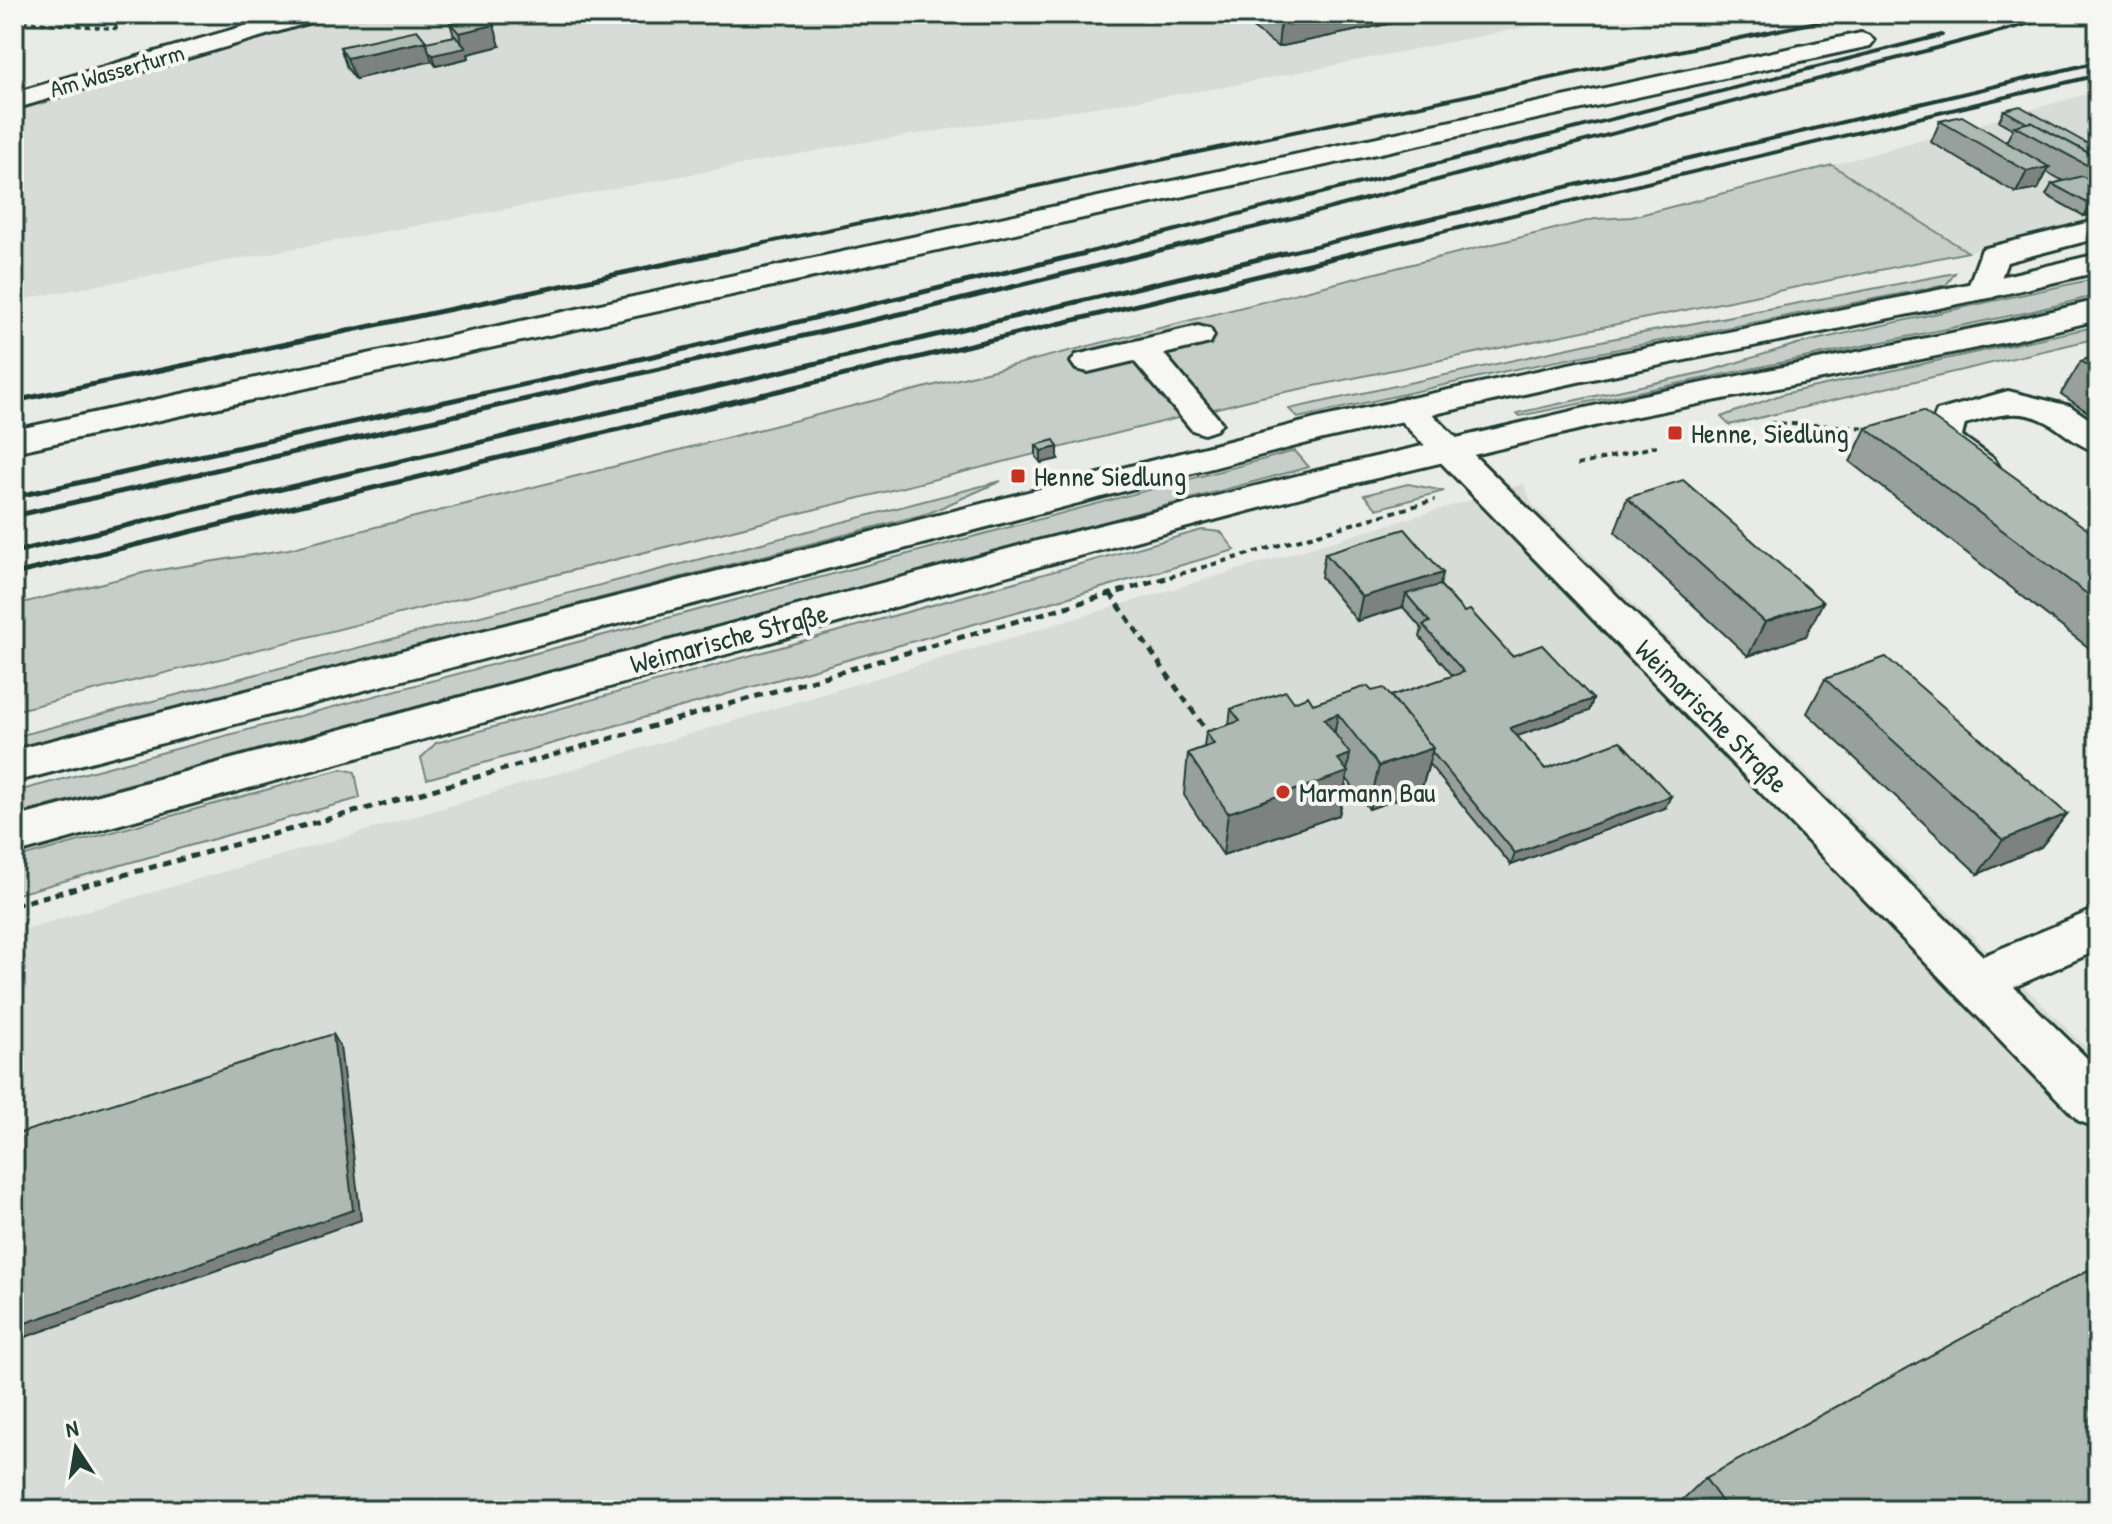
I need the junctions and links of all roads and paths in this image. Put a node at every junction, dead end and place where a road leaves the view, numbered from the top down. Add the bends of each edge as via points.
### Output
1 (115, 14) edge
2 (312, 14) edge
3 (14, 21) edge
4 (116, 29) junction
5 (1861, 41) dead end
6 (176, 54) junction
7 (14, 101) edge
8 (2098, 229) edge
9 (2098, 263) edge
10 (1983, 290) junction
11 (2098, 310) edge
12 (1198, 336) dead end
13 (1142, 349) junction
14 (1088, 362) dead end
15 (1407, 408) junction
16 (1204, 423) dead end
17 (1761, 423) dead end
18 (1943, 439) junction
19 (14, 441) edge
20 (2098, 441) edge
21 (1447, 450) junction
22 (2003, 483) edge
23 (1267, 549) dead end
24 (1110, 593) junction
25 (1213, 739) edge
26 (14, 766) edge
27 (14, 836) edge
28 (14, 905) edge
29 (2098, 928) edge
30 (1976, 981) junction
31 (2098, 1104) edge

1 - 4 path
2 - 6 main road, Am Wasserturm
3 - 4 path
4 - 6 path via 142,28
5 - 19 main road
6 - 7 main road, Am Wasserturm
8 - 10 main road via 1993,256
9 - 10 main road, Weimarische Straße
10 - 15 main road, Weimarische Straße
11 - 21 main road, Weimarische Straße
12 - 13 main road
13 - 14 main road
13 - 16 main road
15 - 21 main road, Weimarische Straße
15 - 26 main road, Weimarische Straße
17 - 18 path via 1879,428
18 - 20 main road via 1949,418 2008,401 2058,413
18 - 22 main road
21 - 27 main road, Weimarische Straße via 1017,559
21 - 30 main road, Weimarische Straße
23 - 24 path
24 - 25 path
24 - 28 path via 394,801
29 - 30 main road
30 - 31 main road, Weimarische Straße

